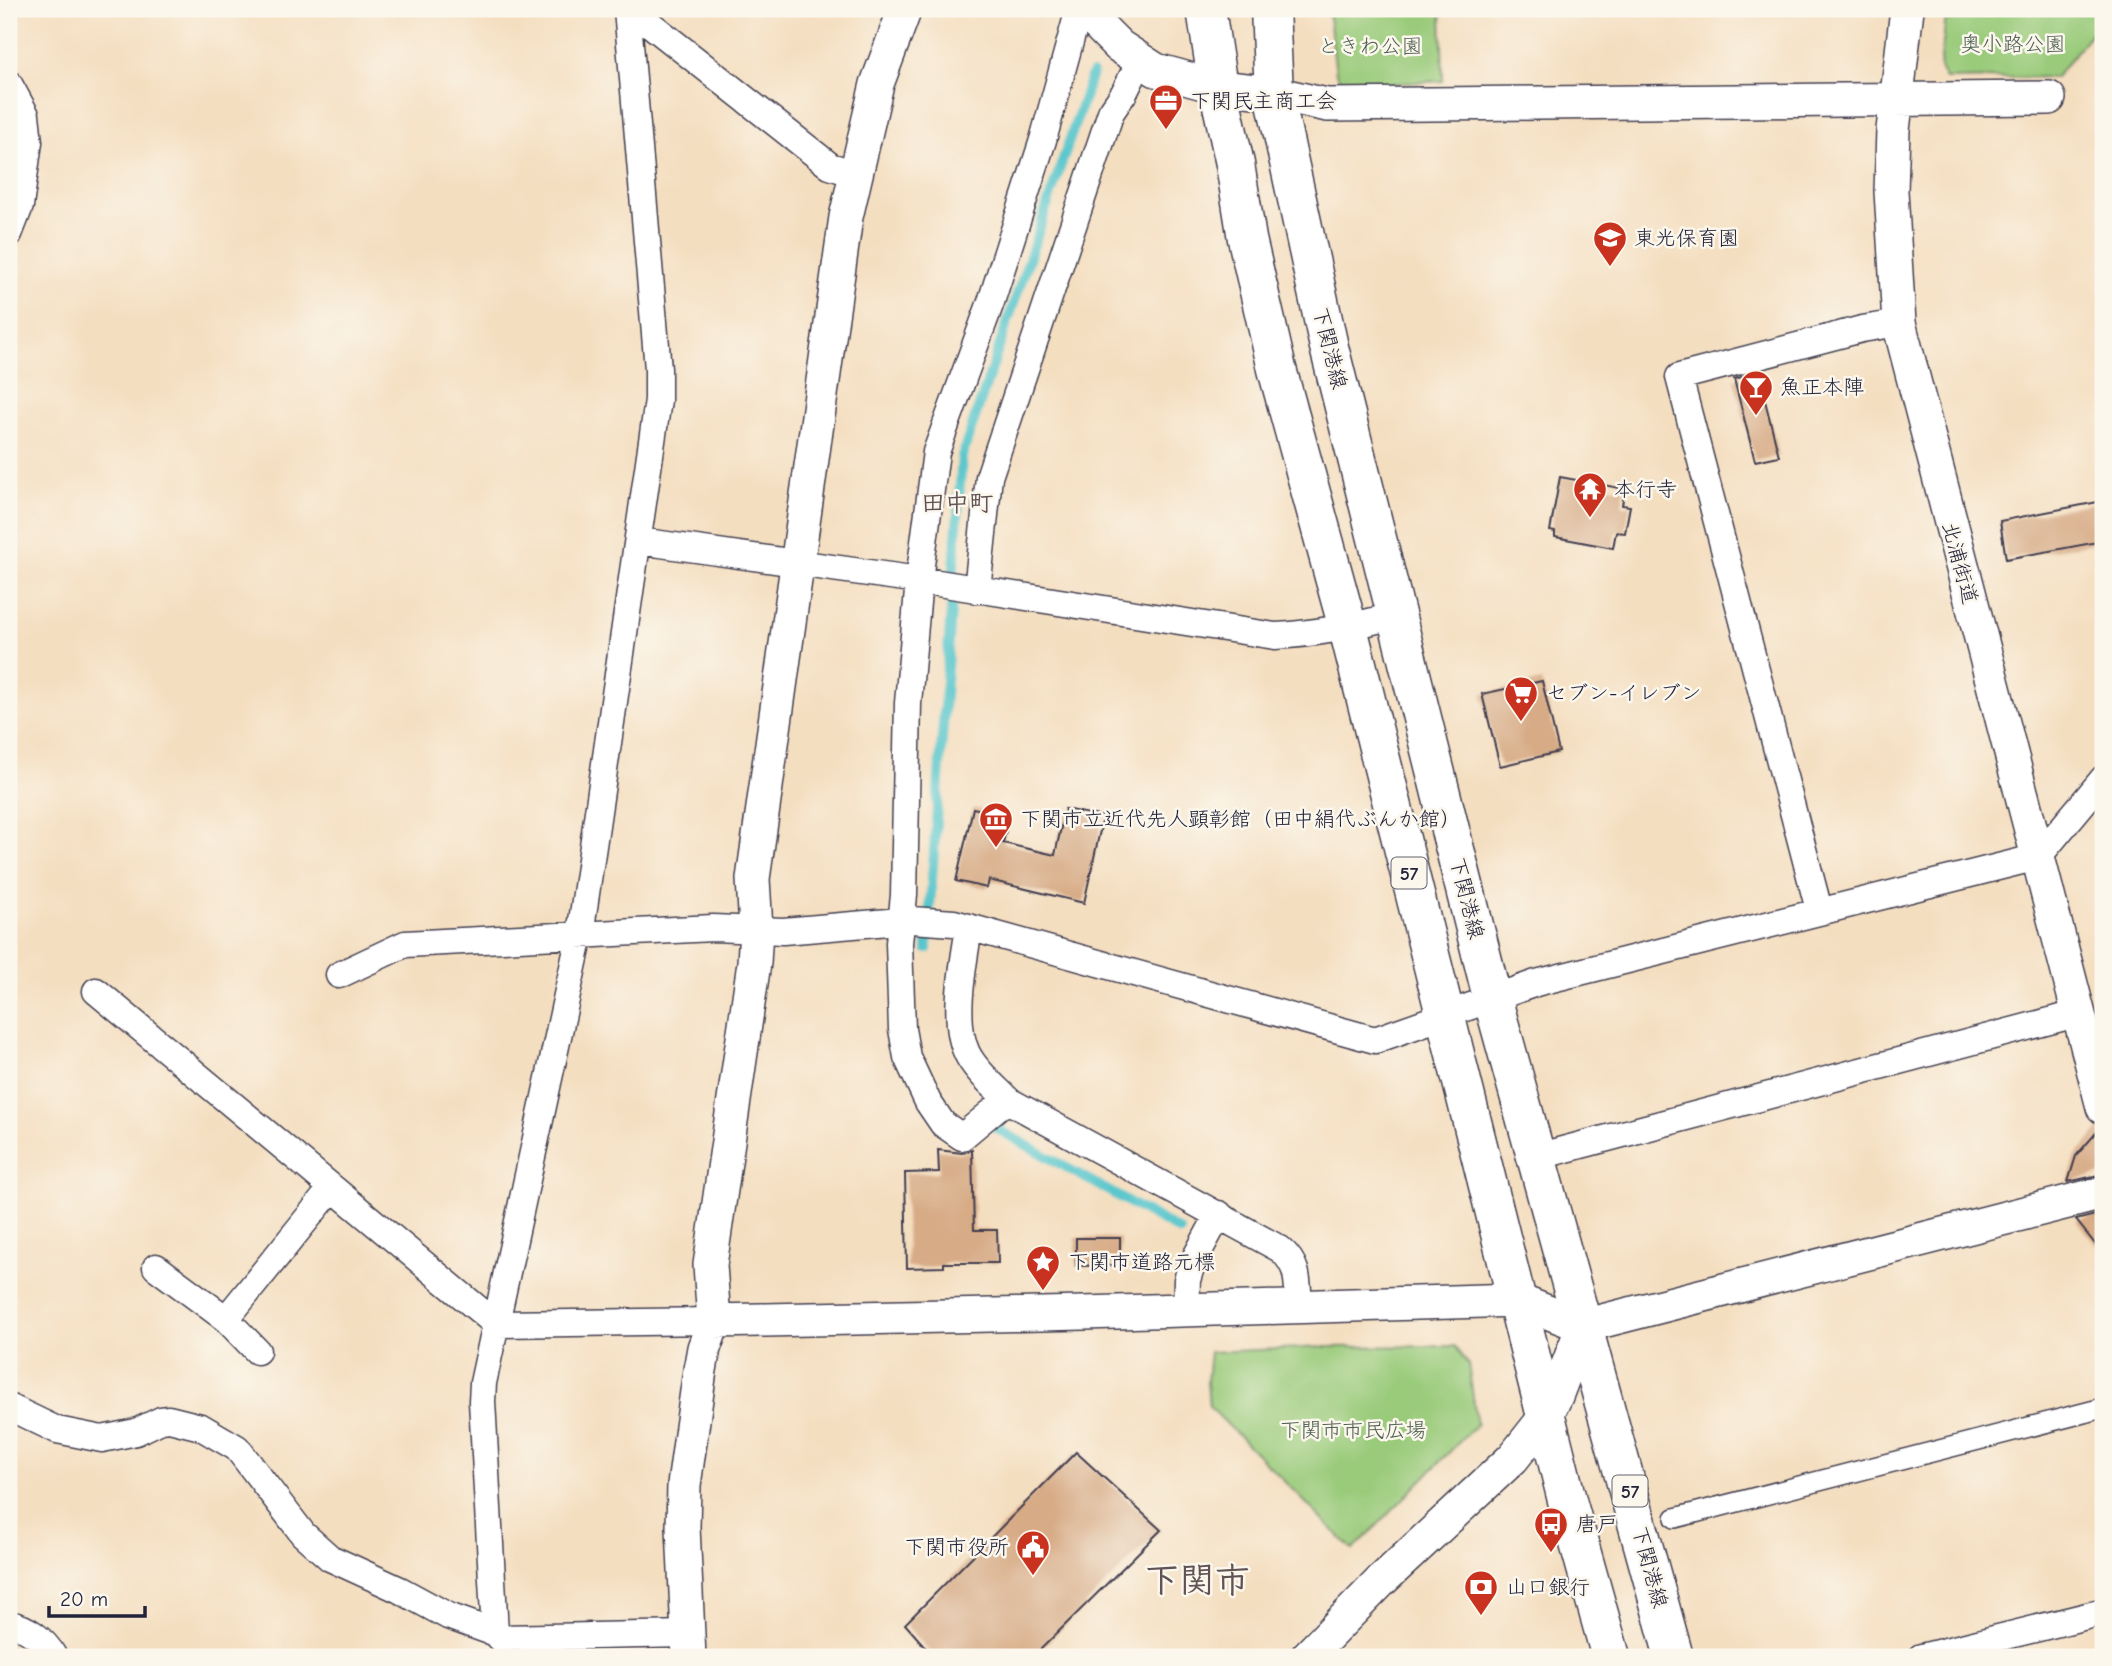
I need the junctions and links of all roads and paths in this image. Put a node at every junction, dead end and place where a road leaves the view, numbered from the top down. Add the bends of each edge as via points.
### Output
1 (629, 9) edge
2 (905, 9) edge
3 (1080, 9) edge
4 (1206, 9) edge
5 (1270, 9) edge
6 (1907, 9) edge
7 (1140, 61) junction
8 (9, 84) edge
9 (1218, 87) junction
10 (1274, 93) junction
11 (2049, 98) dead end
12 (1897, 100) junction
13 (855, 174) junction
14 (9, 234) edge
15 (1899, 323) junction
16 (639, 541) junction
17 (798, 563) junction
18 (924, 581) junction
19 (973, 589) junction
20 (1397, 615) junction
21 (1348, 628) junction
22 (2103, 779) edge
23 (2038, 857) junction
24 (1819, 910) junction
25 (907, 921) junction
26 (962, 925) junction
27 (756, 929) junction
28 (580, 935) junction
29 (339, 975) dead end
30 (96, 991) dead end
31 (1492, 997) junction
32 (2080, 1013) junction
33 (1444, 1014) junction
34 (1009, 1101) junction
35 (2103, 1107) edge
36 (1536, 1157) junction
37 (332, 1188) junction
38 (2103, 1193) edge
39 (1219, 1214) junction
40 (156, 1267) dead end
41 (1517, 1300) junction
42 (1299, 1307) junction
43 (1186, 1310) junction
44 (226, 1319) junction
45 (714, 1321) junction
46 (496, 1324) junction
47 (1583, 1326) junction
48 (257, 1351) dead end
49 (9, 1407) edge
50 (2103, 1408) edge
51 (1546, 1416) junction
52 (1675, 1518) dead end
53 (2103, 1612) edge
54 (9, 1624) edge
55 (495, 1633) junction
56 (689, 1646) edge
57 (1996, 1648) edge
58 (54, 1657) edge
59 (1307, 1657) edge
60 (1611, 1657) edge
61 (1674, 1657) edge
62 (1920, 1657) edge

1 - 13 street via 830,166
1 - 16 street via 658,369
2 - 13 street via 877,84
3 - 7 street
3 - 18 street via 999,277 936,452
4 - 9 main road, 57
5 - 10 main road, 下関港線 / 57
6 - 12 street, 北浦街道
7 - 9 street via 1170,76
7 - 19 street via 1111,111 989,477
8 - 14 street via 26,115 29,142 20,206
9 - 10 street
9 - 21 main road, 57 via 1277,369
10 - 12 street via 1327,104
10 - 20 main road, 下関港線 / 57 via 1329,346
11 - 12 street
12 - 15 street, 北浦街道 via 1891,191
13 - 17 street
15 - 23 street, 北浦街道
15 - 24 street via 1679,377
16 - 17 street
16 - 28 street
17 - 18 street
17 - 27 street via 753,879
18 - 19 street
18 - 25 street via 908,703
19 - 21 street via 1275,636
20 - 21 street
20 - 31 main road, 下関港線 / 57
21 - 33 main road, 57
22 - 23 street
23 - 24 street
23 - 32 street, 北浦街道
24 - 31 street
25 - 26 street
25 - 27 street
25 - 34 street via 900,984 903,1042 928,1102 943,1124 962,1137
26 - 33 street via 1375,1040
26 - 34 street via 962,1033 967,1054
27 - 28 street
27 - 45 street via 710,1265
28 - 29 street via 405,943
28 - 46 street
30 - 37 street
31 - 33 street
31 - 36 main road, 下関港線 / 57
32 - 35 street, 北浦街道
32 - 36 street
33 - 41 main road, 57
34 - 39 street
36 - 47 main road, 下関港線 / 57
37 - 44 street
37 - 46 street
38 - 47 street
39 - 42 street via 1291,1258
39 - 43 street via 1192,1264
40 - 44 street
41 - 42 street
41 - 47 street
41 - 51 main road, 57
42 - 43 street
43 - 45 street
44 - 48 street
45 - 46 street
45 - 56 street via 699,1370 684,1485
46 - 55 street via 482,1401
47 - 51 street
47 - 61 main road, 下関港線 / 57
49 - 55 street via 57,1430 102,1438 136,1432 169,1419 201,1427 237,1448 303,1534 330,1558 448,1616
50 - 52 street
51 - 59 street via 1513,1458
51 - 60 main road, 57
53 - 57 street
54 - 58 street via 37,1637
55 - 56 street via 499,1638
57 - 62 street

